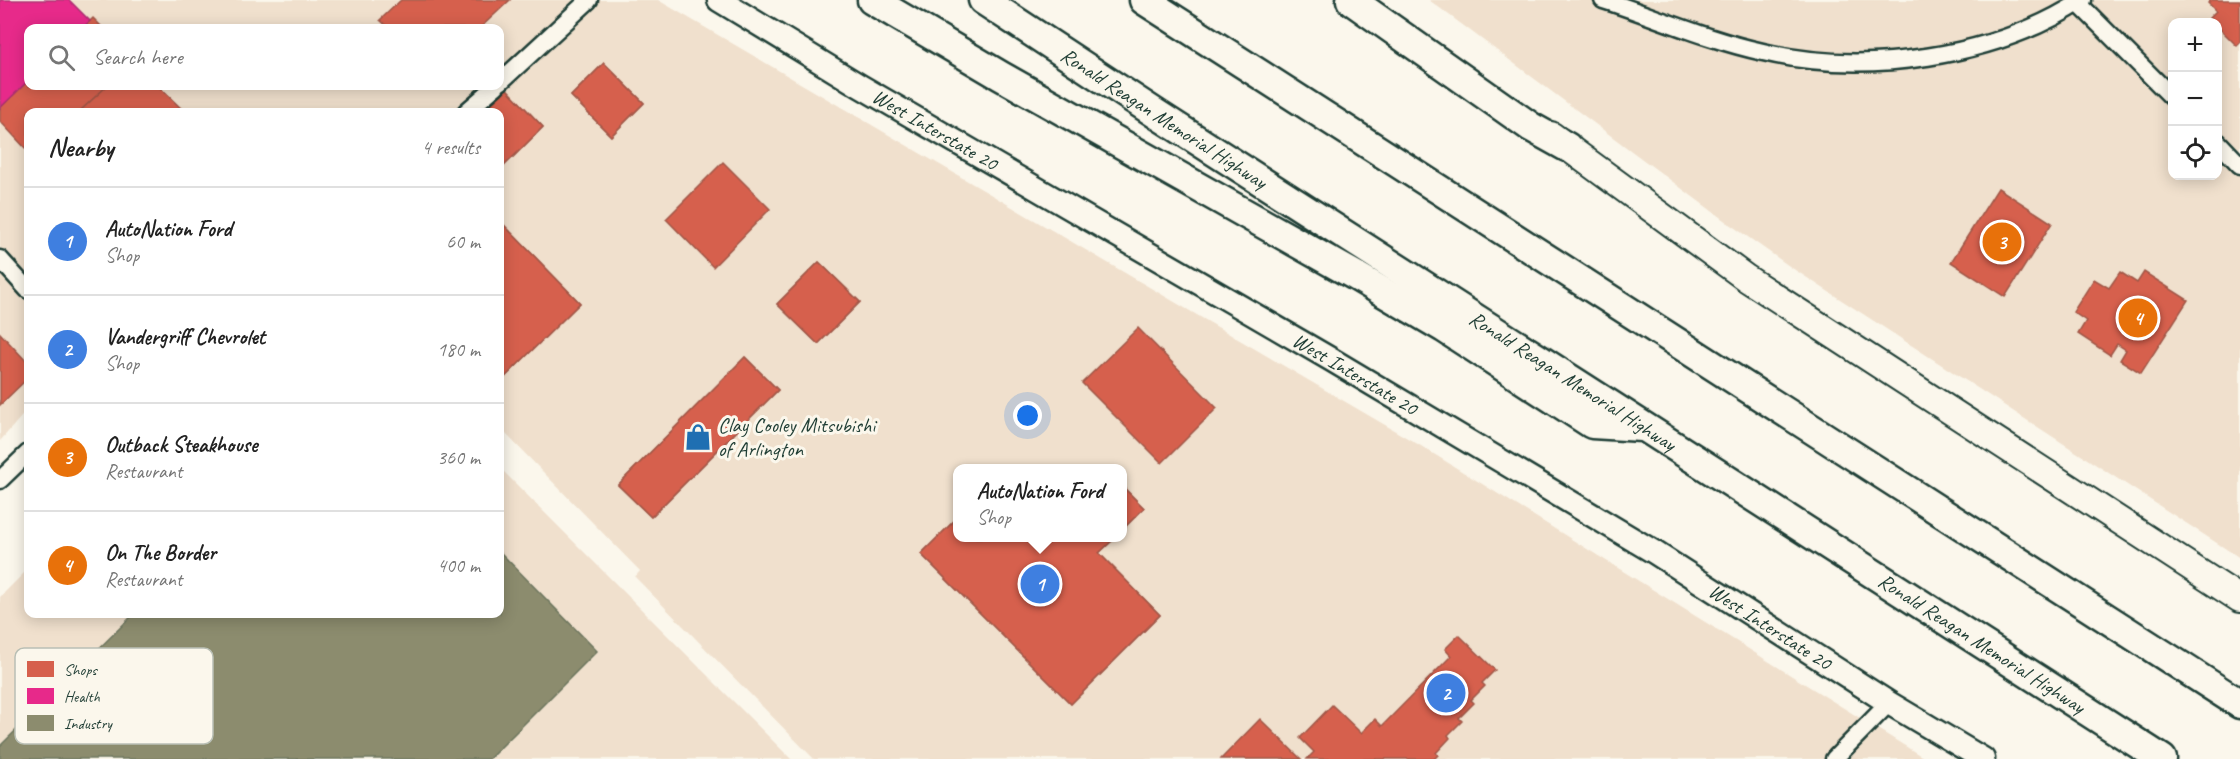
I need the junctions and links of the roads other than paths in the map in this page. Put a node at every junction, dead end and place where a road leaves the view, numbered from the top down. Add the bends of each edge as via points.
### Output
1 (589, 0) edge
2 (720, 0) edge
3 (872, 0) edge
4 (983, 0) edge
5 (1144, 0) edge
6 (1351, 0) edge
7 (1373, 0) edge
8 (1603, 0) edge
9 (2080, 2) edge
10 (504, 78) edge
11 (491, 90) edge
12 (2168, 93) edge
13 (471, 108) edge
14 (1567, 147) junction
15 (2222, 147) edge
16 (2240, 165) edge
17 (0, 259) edge
18 (24, 286) edge
19 (1644, 427) junction
20 (24, 457) edge
21 (0, 480) edge
22 (2240, 599) edge
23 (1889, 703) junction
24 (2240, 704) edge
25 (1834, 759) edge
26 (1983, 759) edge
27 (2162, 759) edge

1 - 10 street
2 - 23 main road, West Interstate 20 via 1654,552
3 - 19 highway via 1356,276 1592,424
4 - 19 highway, Ronald Reagan Memorial Highway
5 - 24 highway
6 - 14 highway via 1531,127
7 - 14 main road
8 - 9 street via 1764,53 1871,63 1944,55 1997,40
9 - 12 street
11 - 13 street
14 - 22 main road via 1746,278
15 - 16 street
17 - 18 street
19 - 27 highway, Ronald Reagan Memorial Highway
20 - 21 street
23 - 25 street
23 - 26 main road, West Interstate 20

